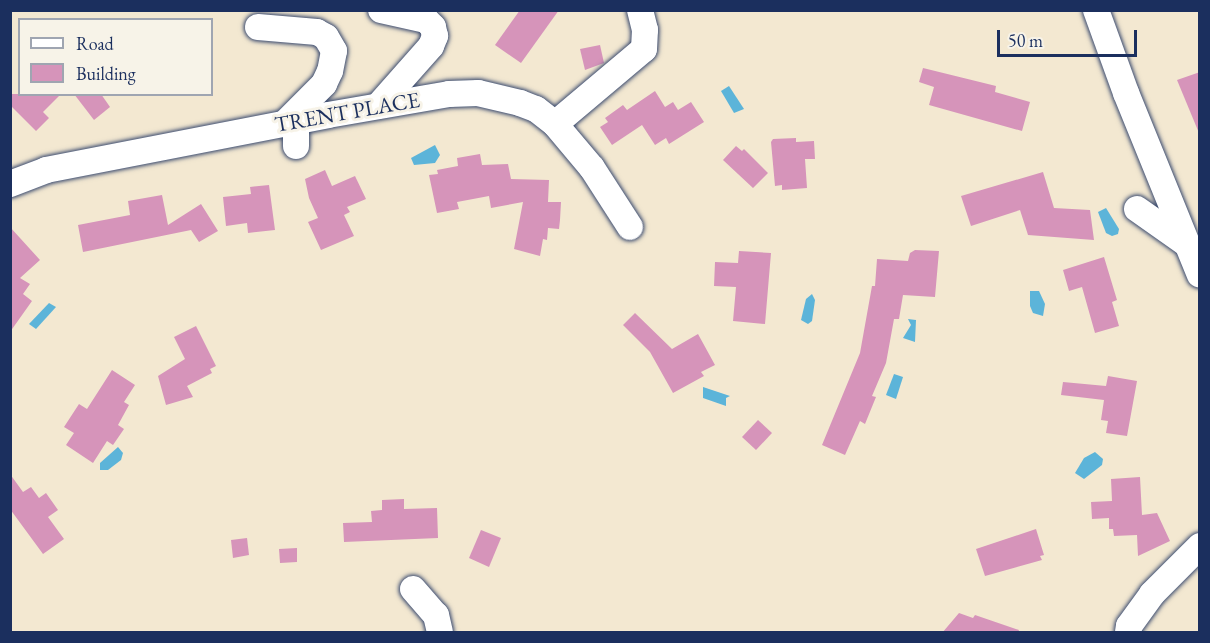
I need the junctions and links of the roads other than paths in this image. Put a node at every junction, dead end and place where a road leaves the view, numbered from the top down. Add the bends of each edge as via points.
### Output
1 (381, 10) edge
2 (640, 10) edge
3 (1096, 10) edge
4 (258, 27) dead end
5 (378, 106) junction
6 (555, 123) junction
7 (292, 130) junction
8 (10, 184) edge
9 (1137, 209) dead end
10 (630, 227) dead end
11 (1188, 245) junction
12 (1200, 276) edge
13 (1200, 546) edge
14 (413, 589) dead end
15 (440, 633) edge
16 (1128, 633) edge

1 - 5 street via 426,20 435,36 431,46
2 - 6 street via 644,49
3 - 11 street
4 - 7 street via 316,32 326,37 334,51 324,84
5 - 6 street, TRENT PLACE via 478,93 536,109
5 - 7 street, TRENT PLACE
6 - 10 street, TRENT PLACE via 592,168
7 - 8 street, TRENT PLACE via 46,170
9 - 11 street
11 - 12 street
13 - 16 street via 1152,594
14 - 15 street via 436,615

